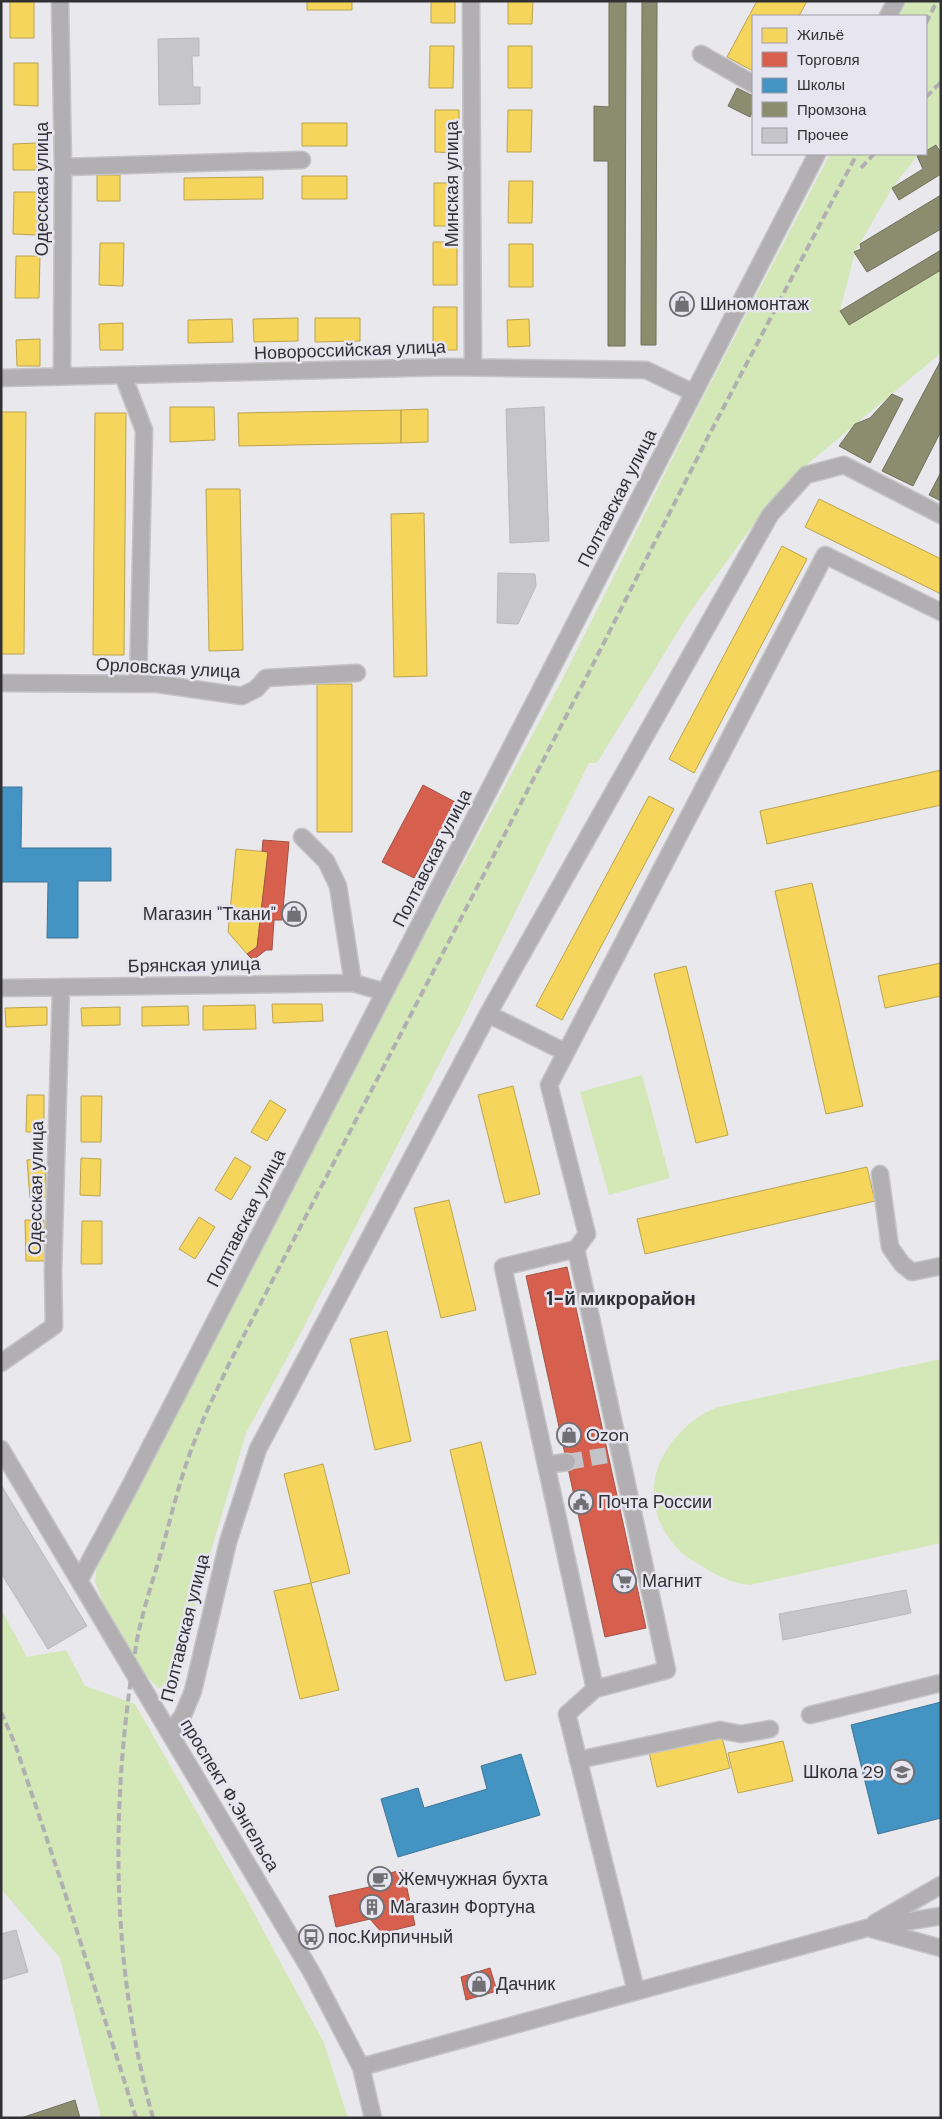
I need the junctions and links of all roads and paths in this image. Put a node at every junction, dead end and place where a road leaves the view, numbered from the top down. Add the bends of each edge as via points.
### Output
1 (60, 1) edge
2 (471, 1) edge
3 (896, 1) edge
4 (889, 15) edge
5 (701, 54) dead end
6 (752, 83) edge
7 (816, 155) edge
8 (302, 160) dead end
9 (63, 167) junction
10 (474, 367) junction
11 (123, 375) junction
12 (62, 376) junction
13 (1, 378) edge
14 (694, 393) junction
15 (941, 514) edge
16 (941, 612) edge
17 (357, 673) dead end
18 (1, 683) edge
19 (138, 684) junction
20 (302, 837) dead end
21 (353, 983) junction
22 (61, 987) junction
23 (1, 988) edge
24 (385, 992) junction
25 (488, 1014) junction
26 (564, 1052) junction
27 (880, 1174) dead end
28 (576, 1249) junction
29 (941, 1266) edge
30 (1, 1363) edge
31 (1, 1449) edge
32 (567, 1462) tunnel mouth
33 (546, 1465) junction
34 (80, 1579) junction
35 (941, 1683) edge
36 (595, 1689) junction
37 (810, 1714) dead end
38 (770, 1729) dead end
39 (170, 1733) junction
40 (578, 1760) junction
41 (941, 1885) edge
42 (941, 1916) edge
43 (867, 1928) junction
44 (941, 1948) edge
45 (636, 1991) junction
46 (361, 2067) junction
47 (374, 2118) edge

1 - 9 street, Одесская улица
2 - 10 street, Минская улица
3 - 4 street
5 - 6 street
7 - 14 street, Полтавская улица
8 - 9 street
9 - 12 street, Одесская улица
10 - 11 street, Новороссийская улица
10 - 14 street, Новороссийская улица via 646,370
11 - 12 street, Новороссийская улица
11 - 19 street via 144,430
12 - 13 street, Новороссийская улица
14 - 24 street, Полтавская улица
15 - 25 street, Полтавская улица via 844,465 806,475 770,515
16 - 26 street via 824,555
17 - 19 street, Орловская улица via 266,678 256,689 242,696
18 - 19 street, Орловская улица
20 - 21 street via 326,861 338,886
21 - 22 street, Брянская улица
21 - 24 street, Брянская улица
22 - 23 street, Брянская улица
22 - 30 street, Одесская улица via 54,1326
24 - 34 street, Полтавская улица
25 - 26 street
25 - 39 street, Полтавская улица via 258,1449 228,1542 193,1691 183,1715
26 - 28 street via 549,1085 587,1234
27 - 29 street via 890,1247 912,1272
28 - 33 street via 503,1267
28 - 36 street via 615,1455 667,1670
31 - 34 street, проспект Ф.Энгельса
32 - 33 street
33 - 36 street
34 - 39 street, проспект Ф.Энгельса
35 - 37 street
36 - 40 street via 567,1714
38 - 40 street via 741,1734 720,1730
39 - 46 street, проспект Ф.Энгельса via 312,1972
40 - 45 street
41 - 43 street
42 - 43 street
43 - 44 street
43 - 45 street
45 - 46 street
46 - 47 street, проспект Ф.Энгельса

